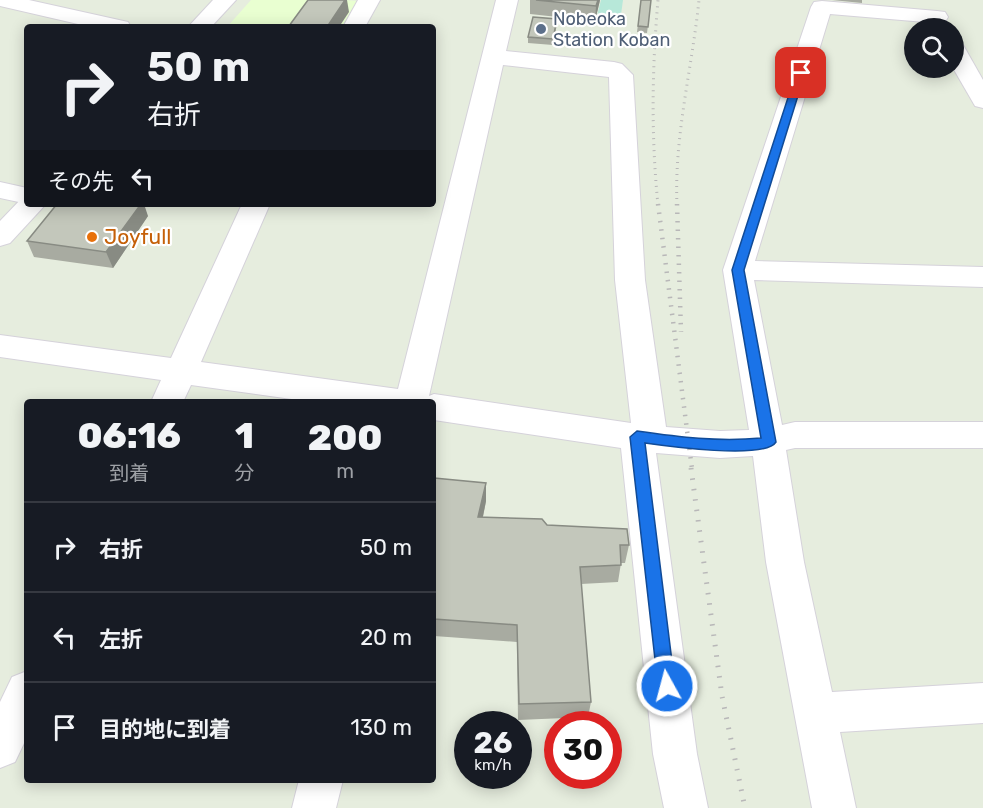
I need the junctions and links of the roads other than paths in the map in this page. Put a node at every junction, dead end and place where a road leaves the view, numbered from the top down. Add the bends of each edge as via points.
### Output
1 (225, 0) edge
2 (369, 0) edge
3 (507, 0) edge
4 (6, 2) edge
5 (938, 15) edge
6 (106, 24) edge
7 (202, 24) edge
8 (356, 24) edge
9 (494, 57) junction
10 (964, 66) edge
11 (983, 101) edge
12 (0, 190) edge
13 (24, 195) edge
14 (29, 207) edge
15 (255, 207) edge
16 (0, 237) edge
17 (738, 270) junction
18 (983, 277) edge
19 (0, 346) edge
20 (179, 372) junction
21 (168, 399) edge
22 (378, 399) edge
23 (412, 399) edge
24 (436, 407) edge
25 (983, 435) edge
26 (643, 438) junction
27 (768, 442) junction
28 (24, 697) edge
29 (983, 703) edge
30 (814, 713) junction
31 (0, 747) edge
32 (320, 783) edge
33 (314, 808) edge
34 (686, 808) edge
35 (834, 808) edge

1 - 7 street
2 - 8 street
3 - 9 street
4 - 6 street
5 - 17 street via 822,7
9 - 23 street
9 - 26 street via 614,69 621,75 630,280
10 - 11 street
12 - 13 street
14 - 16 street
15 - 20 street
17 - 18 street
17 - 27 street
19 - 20 street
20 - 21 street
20 - 22 street
24 - 26 street
25 - 27 street via 795,435
26 - 27 street via 734,446
26 - 34 street via 675,754
27 - 30 street via 785,562
28 - 31 street
29 - 30 street
30 - 35 street
32 - 33 street

